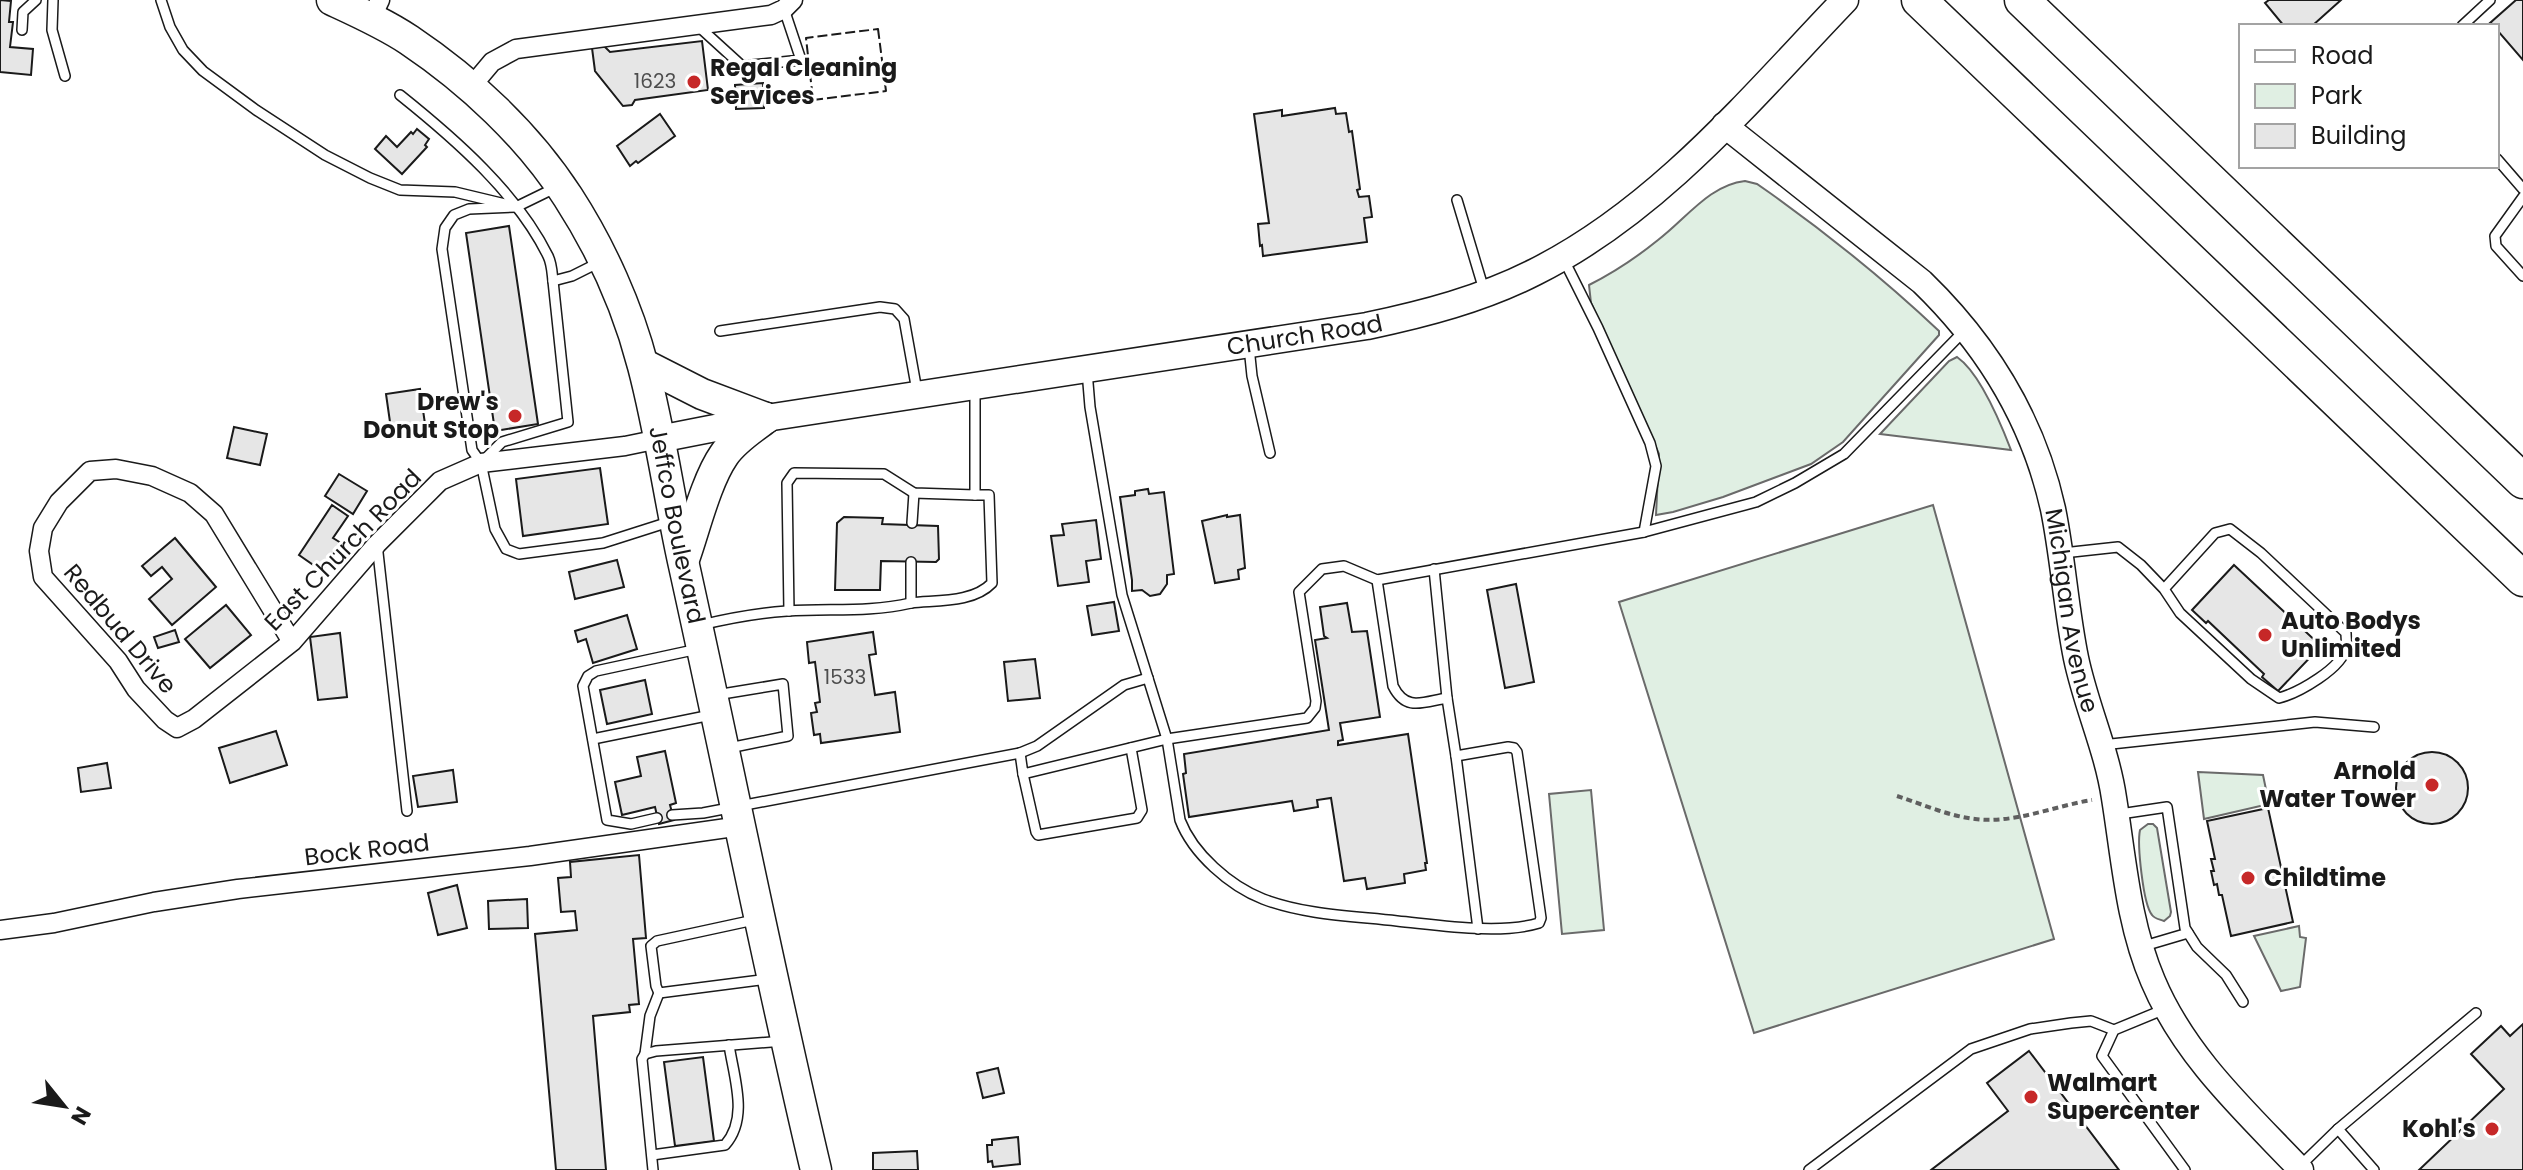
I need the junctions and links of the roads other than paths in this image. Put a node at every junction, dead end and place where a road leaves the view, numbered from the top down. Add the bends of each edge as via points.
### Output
1 (36, 0) edge
2 (53, 0) edge
3 (161, 0) edge
4 (332, 0) edge
5 (1845, 0) edge
6 (1919, 0) edge
7 (2022, 0) edge
8 (2490, 0) edge
9 (788, 5) edge
10 (375, 9) edge
11 (2464, 24) edge
12 (697, 25) junction
13 (22, 30) dead end
14 (65, 76) dead end
15 (471, 87) junction
16 (400, 95) dead end
17 (1724, 125) junction
18 (2499, 161) edge
19 (560, 185) junction
20 (2523, 189) edge
21 (2523, 197) edge
22 (1457, 200) dead end
23 (516, 207) junction
24 (1563, 257) junction
25 (604, 260) junction
26 (2523, 276) edge
27 (553, 281) junction
28 (1485, 294) junction
29 (1966, 329) junction
30 (720, 331) dead end
31 (1249, 344) junction
32 (643, 364) junction
33 (1087, 368) junction
34 (975, 386) junction
35 (918, 394) junction
36 (766, 418) junction
37 (659, 439) junction
38 (1270, 453) dead end
39 (481, 463) junction
40 (2523, 481) edge
41 (914, 493) junction
42 (975, 495) junction
43 (675, 520) junction
44 (912, 523) dead end
45 (1644, 532) junction
46 (377, 544) junction
47 (2060, 554) junction
48 (683, 561) junction
49 (911, 562) dead end
50 (1434, 569) junction
51 (2523, 579) edge
52 (1377, 580) junction
53 (2164, 589) junction
54 (911, 603) junction
55 (789, 611) junction
56 (701, 636) junction
57 (292, 642) junction
58 (1148, 678) junction
59 (1447, 698) junction
60 (714, 705) junction
61 (2374, 727) dead end
62 (177, 728) joint
63 (593, 739) junction
64 (1167, 739) junction
65 (2102, 745) junction
66 (1131, 748) junction
67 (725, 749) junction
68 (1020, 753) junction
69 (1456, 756) junction
70 (1023, 774) junction
71 (2115, 805) junction
72 (407, 811) dead end
73 (672, 815) dead end
74 (739, 816) junction
75 (657, 818) dead end
76 (761, 918) junction
77 (1478, 929) junction
78 (0, 930) edge
79 (2188, 933) junction
80 (2141, 947) junction
81 (774, 978) junction
82 (659, 993) junction
83 (2243, 1002) dead end
84 (2167, 1009) junction
85 (2476, 1013) dead end
86 (2114, 1030) junction
87 (787, 1041) junction
88 (729, 1045) junction
89 (645, 1054) junction
90 (2338, 1129) junction
91 (652, 1155) junction
92 (2300, 1169) edge
93 (653, 1170) edge
94 (812, 1170) edge
95 (1809, 1170) edge
96 (2185, 1170) edge
97 (2374, 1170) edge

1 - 13 lane via 23,12
2 - 14 lane via 52,30
3 - 23 lane via 183,50 203,71 325,155 400,190 455,192
4 - 10 main road, Jeffco Boulevard
5 - 17 main road, Church Road
6 - 51 highway
7 - 40 highway
8 - 11 lane
9 - 12 street via 771,15
9 - 12 lane via 801,60 742,66
10 - 15 main road, Jeffco Boulevard
12 - 15 street via 516,49 492,62
15 - 19 main road, Jeffco Boulevard
16 - 23 lane via 453,138
17 - 24 main road, Church Road via 1629,213
17 - 29 street, Michigan Avenue via 1922,282
18 - 20 lane
19 - 23 lane
19 - 25 main road, Jeffco Boulevard
21 - 26 lane via 2495,236 2496,246
22 - 28 lane
23 - 27 lane via 550,259
23 - 39 lane via 469,209 454,215 445,228 442,249 472,450
24 - 28 main road, Church Road
24 - 45 lane via 1650,443 1656,466
25 - 27 lane
25 - 32 main road, Jeffco Boulevard
27 - 39 lane via 568,422 502,442
28 - 31 main road, Church Road via 1391,321
29 - 45 lane via 1844,454 1756,502
29 - 47 street, Michigan Avenue via 2001,376 2024,420 2045,477
30 - 35 lane via 895,309 904,319
31 - 33 main road, Church Road
31 - 38 lane
32 - 36 main road
32 - 37 main road, Jeffco Boulevard
33 - 34 main road, Church Road
33 - 58 lane via 1122,595
34 - 35 main road, Church Road
34 - 42 lane
35 - 36 main road, Church Road
36 - 37 main road, Church Road
36 - 48 main road via 739,438 713,474
37 - 39 street, East Church Road
37 - 43 main road, Jeffco Boulevard
39 - 43 lane via 495,529 506,549 519,554 603,543
39 - 46 street, East Church Road via 440,481
41 - 42 lane
41 - 44 lane
41 - 55 lane via 884,474 794,473 787,483
42 - 54 lane via 989,495 992,583 965,597
43 - 48 main road, Jeffco Boulevard
45 - 50 lane
46 - 57 street, East Church Road
46 - 72 lane
47 - 53 lane via 2118,547
47 - 65 street, Michigan Avenue via 2077,663
48 - 56 main road, Jeffco Boulevard
49 - 54 lane
50 - 52 lane
50 - 59 lane
52 - 59 lane via 1399,698 1412,704
52 - 64 lane via 1344,566 1322,569 1299,592 1316,701 1307,718
53 - 53 lane via 2180,613 2279,698 2310,684 2346,650 2346,633 2230,529 2215,533
54 - 55 lane via 883,610
55 - 56 lane via 734,617
56 - 60 main road, Jeffco Boulevard
56 - 63 lane via 588,676 583,686
57 - 62 street, East Church Road
57 - 62 street, Redbud Drive via 214,514 190,493 152,476 116,469 90,471 59,502 43,528 43,577 118,661 136,689
58 - 64 lane
58 - 68 lane via 1124,685
59 - 69 lane
60 - 63 lane
60 - 67 main road, Jeffco Boulevard
60 - 67 lane via 783,684 788,736
61 - 65 lane via 2315,722
63 - 75 lane via 607,820 631,824
64 - 66 lane
64 - 77 lane via 1184,832 1234,883 1261,898 1332,914
65 - 71 street, Michigan Avenue
66 - 70 lane
66 - 70 lane via 1142,810 1137,818 1038,835
67 - 74 main road, Jeffco Boulevard
68 - 70 lane
68 - 74 lane
69 - 77 lane
69 - 77 lane via 1514,748 1541,918 1533,925
71 - 79 lane via 2167,807
71 - 80 street, Michigan Avenue
73 - 74 lane
74 - 76 main road, Jeffco Boulevard
74 - 78 street, Bock Road via 530,856 238,889
76 - 81 main road, Jeffco Boulevard
76 - 82 lane via 657,941 651,946
79 - 80 lane
79 - 83 lane
80 - 84 street, Michigan Avenue
81 - 82 lane
81 - 87 main road, Jeffco Boulevard
82 - 89 lane
84 - 86 lane
84 - 92 street, Michigan Avenue via 2214,1078
85 - 90 lane
86 - 95 lane via 2091,1021 2071,1023 2019,1032 1971,1049
86 - 96 lane via 2102,1056
87 - 88 lane
87 - 94 main road, Jeffco Boulevard
88 - 89 lane
88 - 91 lane via 740,1114 734,1135 725,1145
89 - 91 lane
90 - 92 lane
90 - 97 lane
91 - 93 lane

